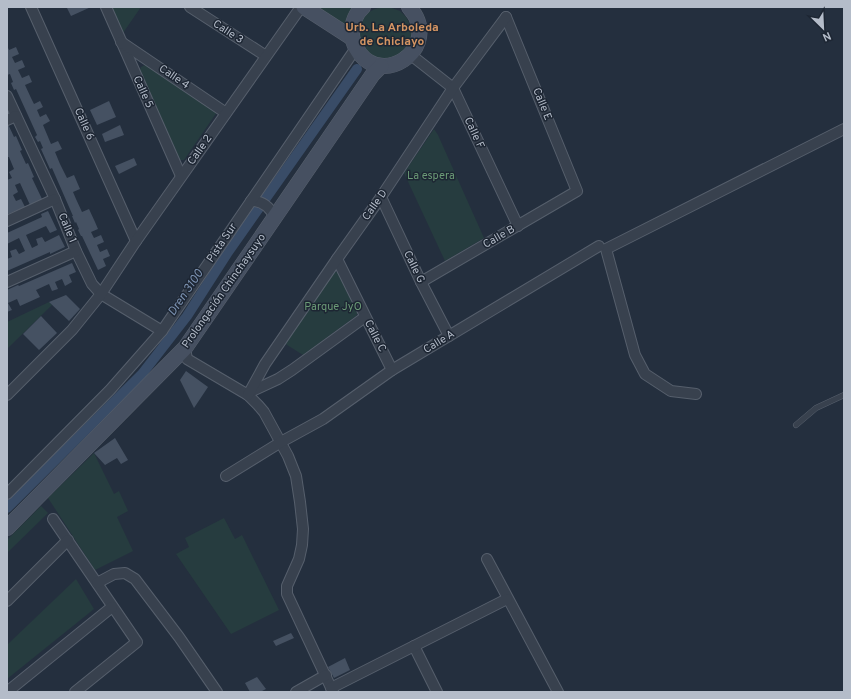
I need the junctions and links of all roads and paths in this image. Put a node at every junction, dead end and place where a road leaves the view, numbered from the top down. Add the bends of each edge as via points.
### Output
1 (31, 7) edge
2 (106, 7) edge
3 (190, 7) edge
4 (301, 7) edge
5 (304, 7) edge
6 (363, 7) edge
7 (416, 10) edge
8 (506, 17) joint
9 (121, 42) junction
10 (354, 43) junction
11 (410, 55) junction
12 (266, 56) junction
13 (381, 66) junction
14 (453, 88) junction
15 (7, 96) edge
16 (226, 113) junction
17 (12, 118) edge
18 (844, 129) edge
19 (181, 176) junction
20 (577, 191) joint
21 (381, 197) junction
22 (55, 199) junction
23 (254, 201) junction
24 (274, 214) junction
25 (7, 221) edge
26 (518, 226) junction
27 (136, 241) junction
28 (599, 246) dead end
29 (76, 251) junction
30 (337, 259) junction
31 (7, 282) edge
32 (421, 282) junction
33 (101, 294) junction
34 (365, 317) junction
35 (162, 331) junction
36 (449, 336) junction
37 (185, 348) junction
38 (265, 364) junction
39 (392, 370) junction
40 (278, 378) junction
41 (249, 394) junction
42 (696, 394) dead end
43 (7, 395) edge
44 (844, 395) edge
45 (796, 425) dead end
46 (281, 442) junction
47 (226, 476) dead end
48 (7, 494) edge
49 (53, 519) dead end
50 (7, 528) edge
51 (68, 540) junction
52 (487, 559) dead end
53 (97, 583) junction
54 (507, 599) junction
55 (7, 601) edge
56 (112, 607) junction
57 (414, 646) junction
58 (326, 676) junction
59 (332, 690) edge
60 (7, 692) edge
61 (75, 692) edge
62 (217, 692) edge
63 (296, 692) edge
64 (437, 692) edge
65 (558, 692) edge

1 - 27 street, Calle 6
2 - 9 street, Calle 5
3 - 12 street, Calle 3
4 - 12 street, Calle 2
5 - 10 street
6 - 10 street via 354,19
7 - 11 street via 419,36
8 - 14 street, Calle D
8 - 20 street, Calle E
9 - 16 street, Calle 4
9 - 19 street, Calle 5
10 - 13 street via 363,57
10 - 23 street, Pista Sur
11 - 13 street via 402,62
11 - 14 street, Calle F
12 - 16 street, Calle 2
13 - 24 street, Prolongación Chinchaysuyo
14 - 21 street, Calle D
14 - 26 street, Calle F
15 - 17 street, Calle 1
16 - 19 street, Calle 2
17 - 22 street, Calle 1
18 - 42 street via 606,250 635,355 645,374 671,391
19 - 27 street, Calle 2
20 - 26 street, Calle B
21 - 30 street, Calle D
21 - 32 street, Calle G
22 - 25 street
22 - 29 street, Calle 1
23 - 24 street via 262,203
23 - 35 street, Pista Sur
24 - 37 street, Prolongación Chinchaysuyo
26 - 32 street, Calle B
27 - 33 street, Calle 2
28 - 36 street, Calle A
29 - 31 street
29 - 33 street, Calle 1 via 92,284
30 - 34 street, Calle C
30 - 38 street, Calle D
32 - 36 street, Calle G
33 - 35 street, Calle 1
33 - 43 street, Calle 2 via 72,330
34 - 39 street, Calle C
34 - 40 street
35 - 48 street, Pista Sur via 110,390
36 - 39 street, Calle A
37 - 41 street via 187,359
37 - 50 street, Prolongación Chinchaysuyo
38 - 40 street via 272,375
38 - 41 street, Calle D
39 - 46 street, Calle A via 323,419
40 - 41 street
41 - 46 street via 264,412
44 - 45 lane via 816,408
46 - 47 street, Calle A
46 - 58 street via 296,476 302,529 299,559 287,594
49 - 51 street
51 - 53 street
51 - 55 street
52 - 54 street
53 - 56 street
53 - 62 street via 114,574 125,573 135,579
54 - 57 street
54 - 65 street
56 - 60 street
56 - 61 street via 137,642
57 - 59 street
57 - 64 street
58 - 59 street
58 - 63 street

